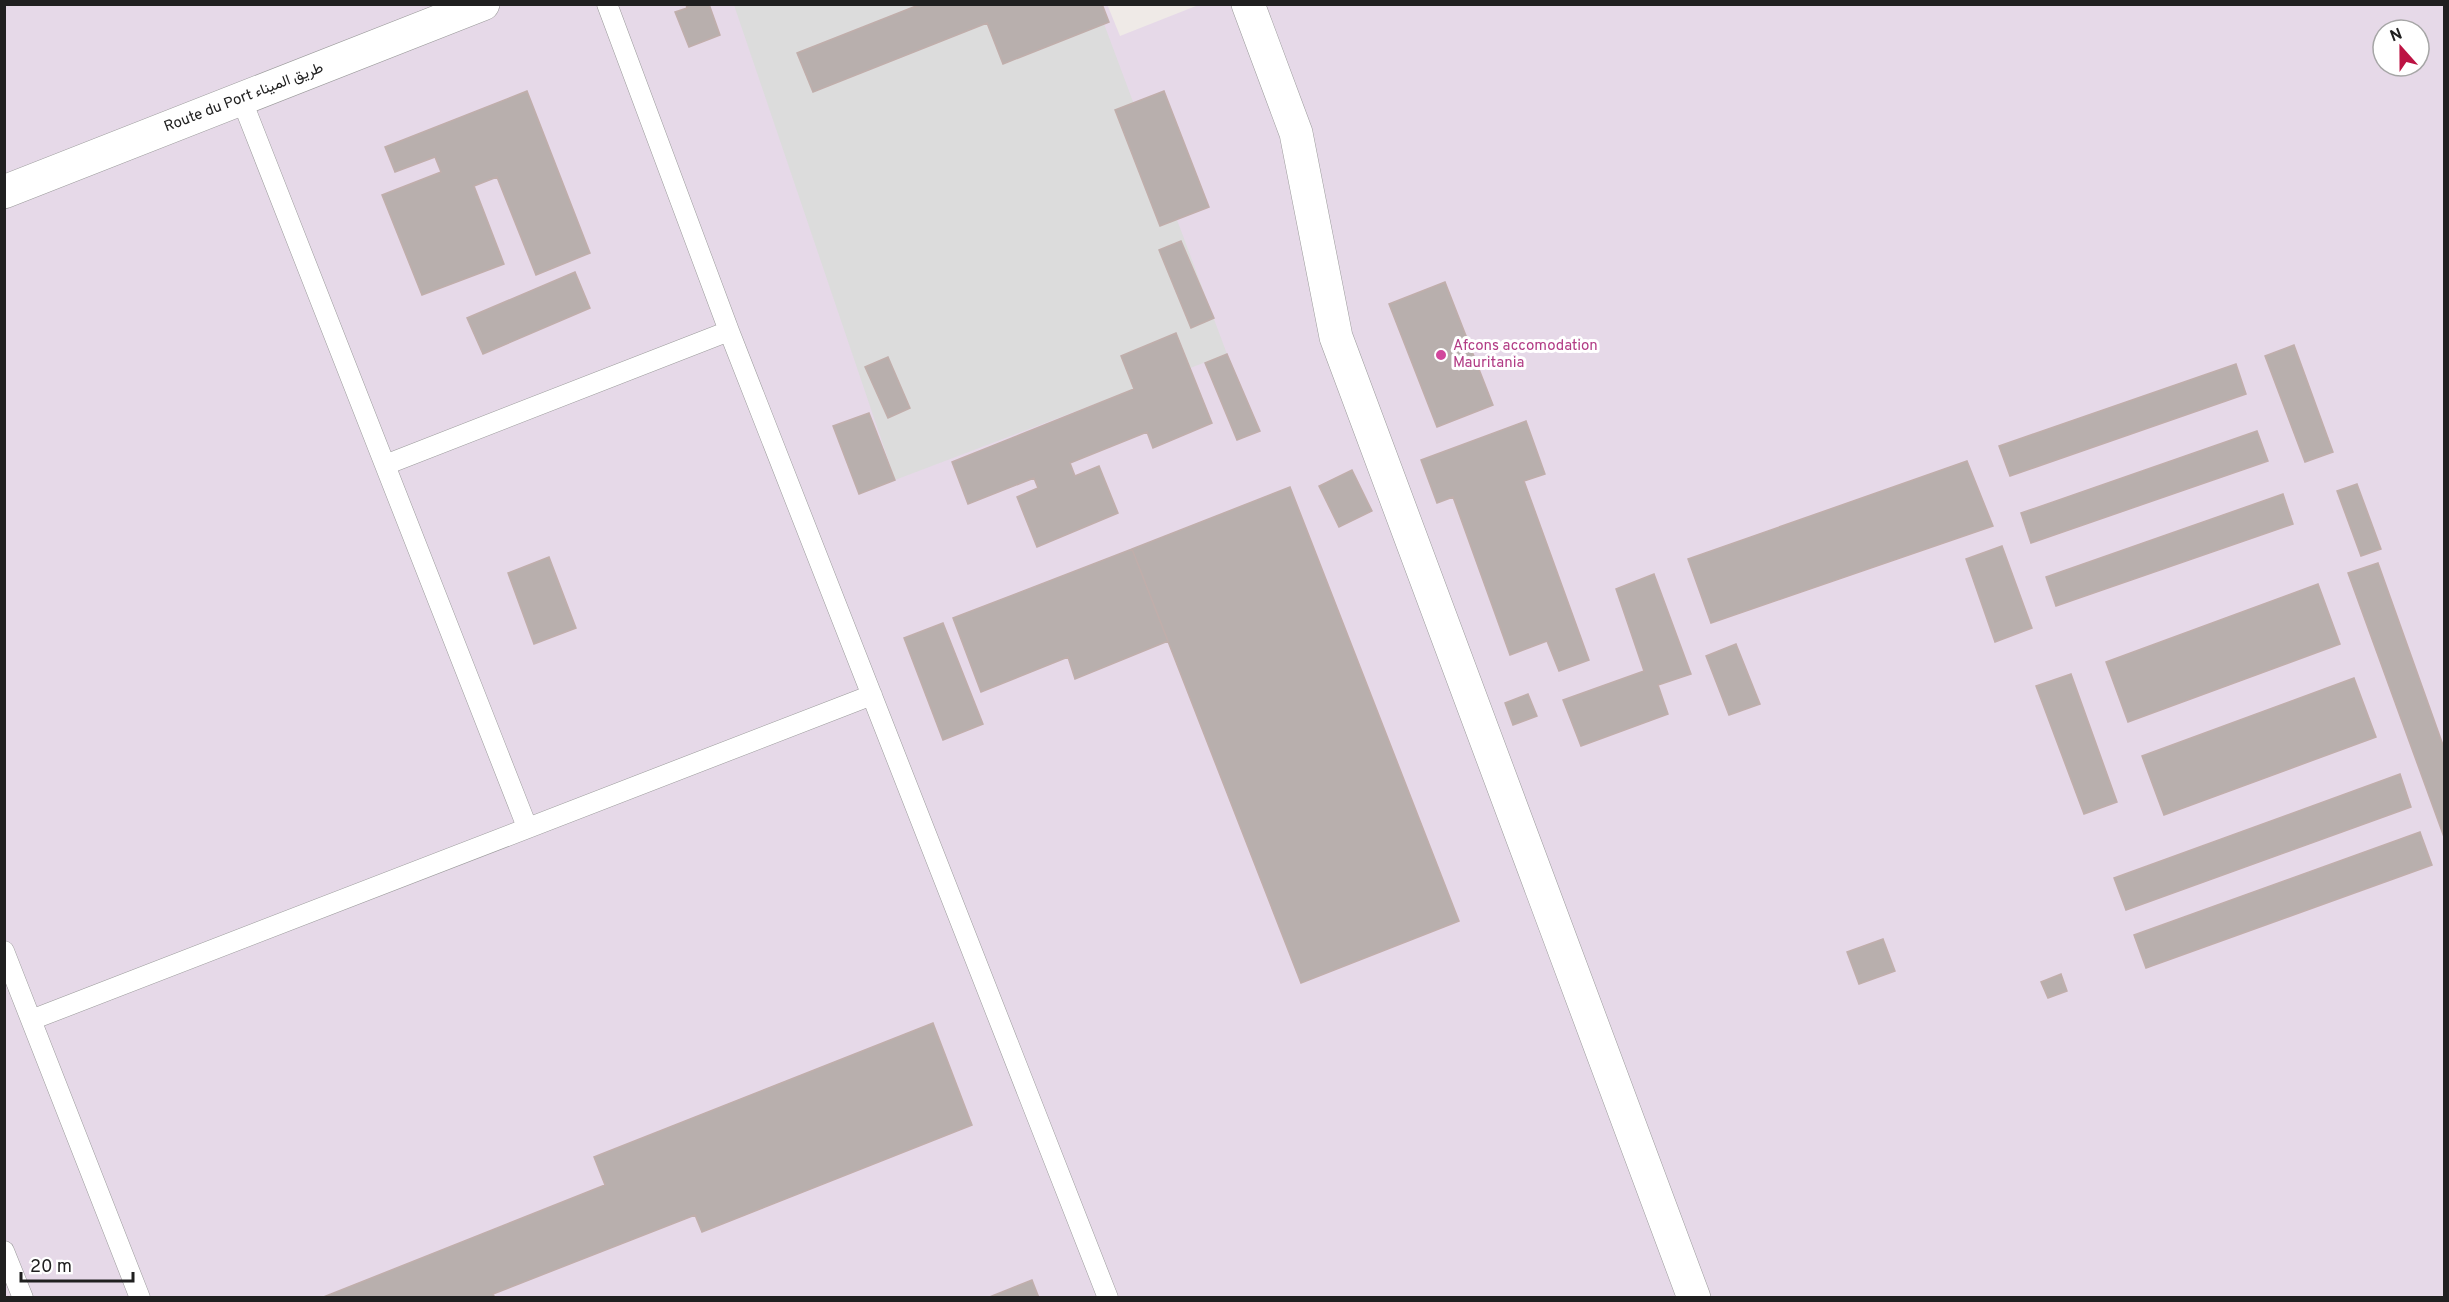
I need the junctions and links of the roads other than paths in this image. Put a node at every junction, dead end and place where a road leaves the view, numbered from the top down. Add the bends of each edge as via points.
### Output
1 (483, 4) edge
2 (607, 4) edge
3 (1248, 4) edge
4 (241, 98) junction
5 (4, 192) edge
6 (729, 331) junction
7 (385, 465) junction
8 (872, 695) junction
9 (528, 827) junction
10 (4, 951) edge
11 (31, 1020) junction
12 (4, 1251) edge
13 (22, 1298) edge
14 (140, 1298) edge
15 (1108, 1298) edge
16 (1694, 1298) edge

1 - 4 street, Route du Port طريق الميناء
2 - 6 lane
3 - 16 street via 1296,133 1336,337
4 - 5 street, Route du Port طريق الميناء
4 - 7 lane
6 - 7 lane
6 - 8 lane
7 - 9 lane
8 - 9 lane
8 - 15 lane
9 - 11 lane
10 - 11 lane
11 - 14 lane
12 - 13 lane

